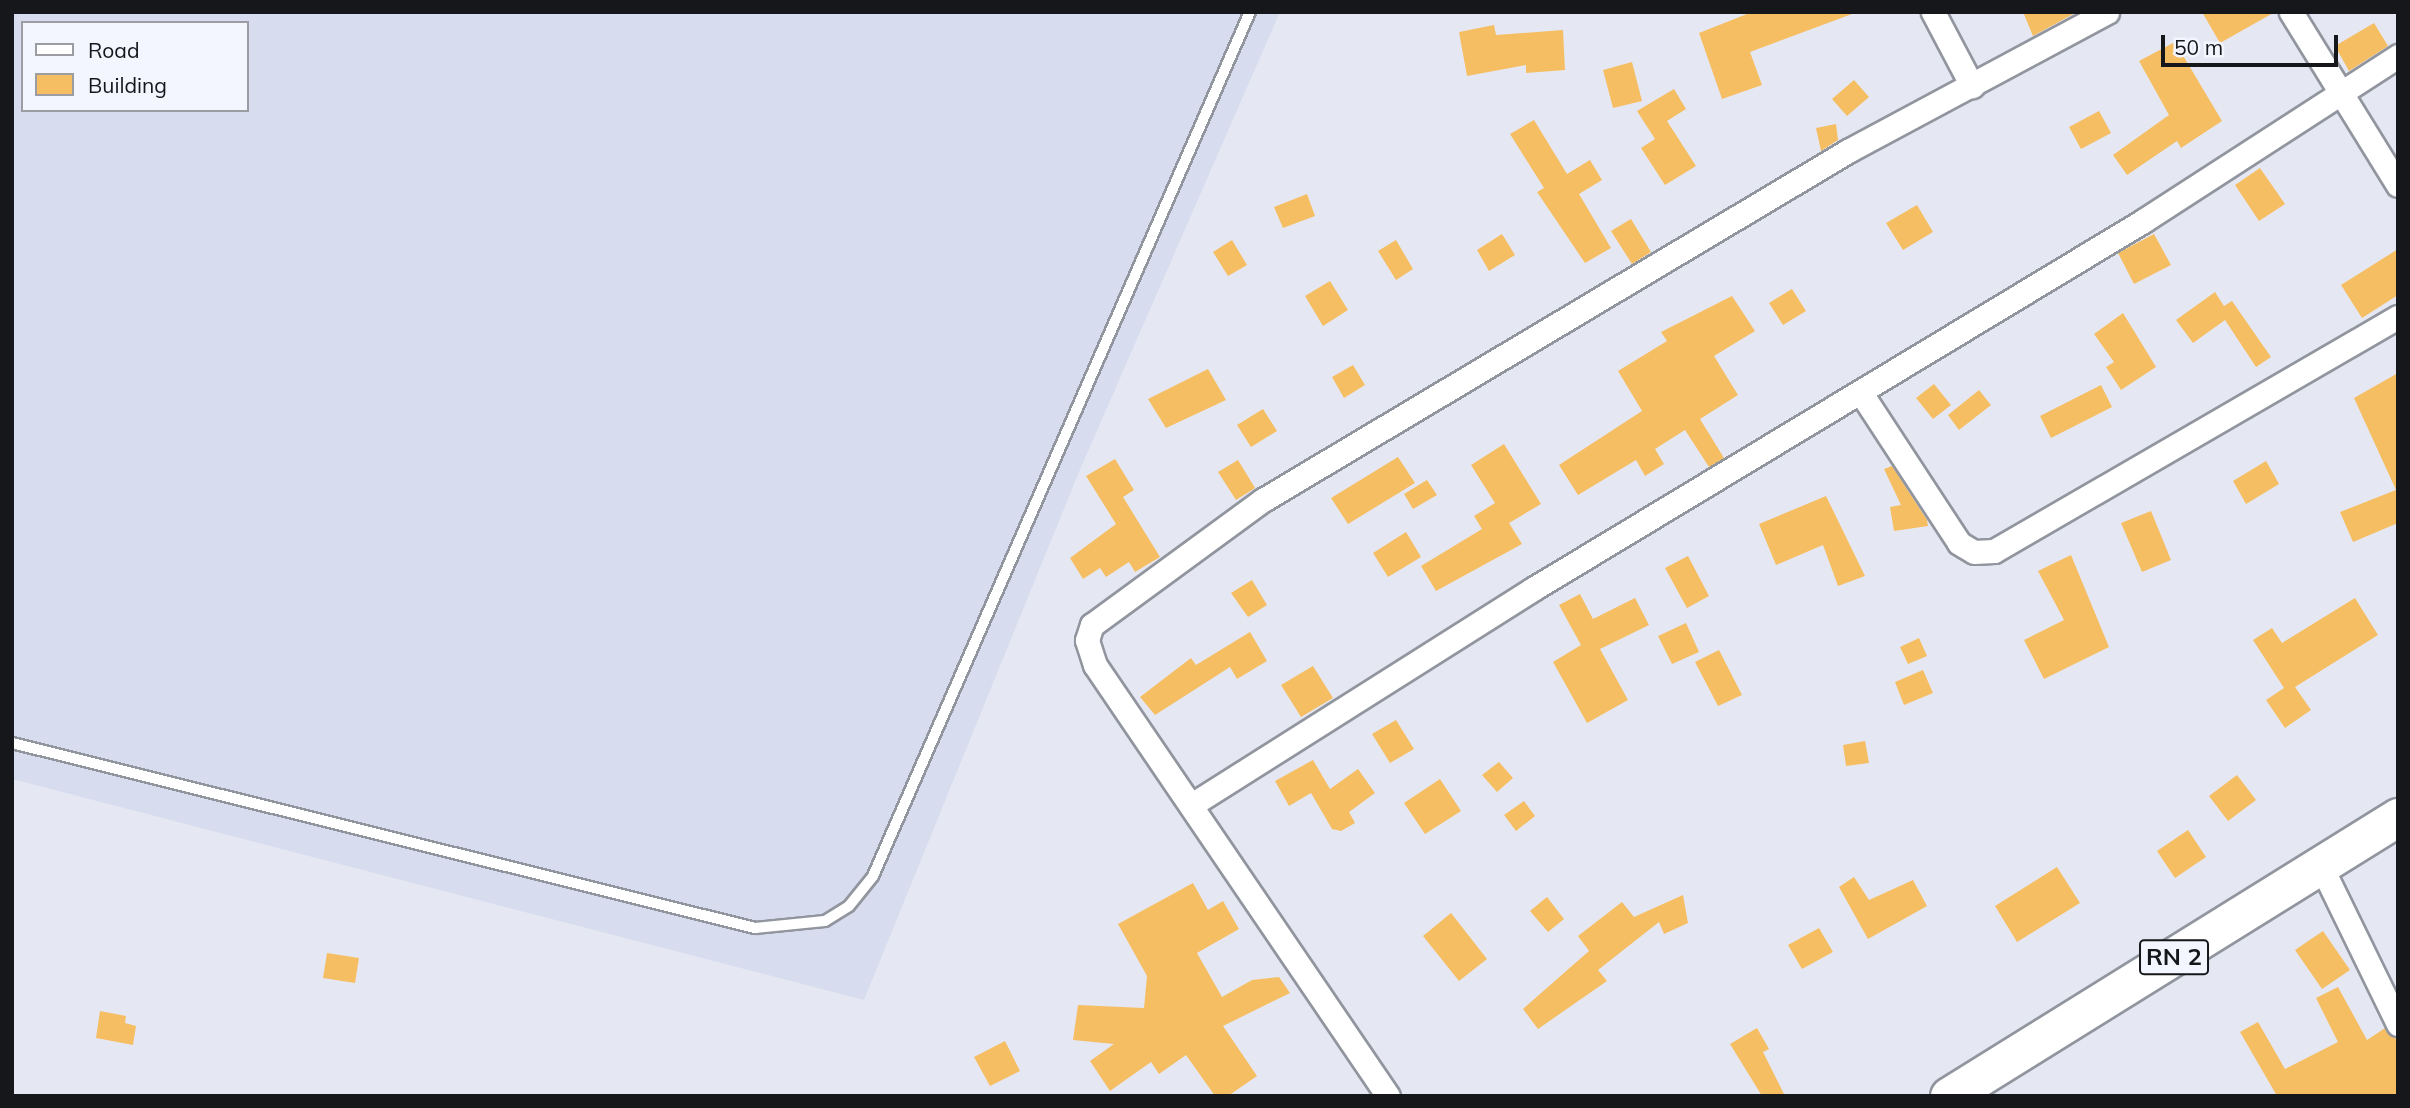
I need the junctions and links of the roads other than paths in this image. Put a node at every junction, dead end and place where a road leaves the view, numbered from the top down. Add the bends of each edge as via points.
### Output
1 (1250, 12) edge
2 (1933, 12) edge
3 (2107, 12) edge
4 (2291, 12) edge
5 (2398, 56) edge
6 (1972, 86) junction
7 (2338, 94) junction
8 (2398, 185) edge
9 (2398, 317) edge
10 (1861, 393) junction
11 (12, 743) edge
12 (1193, 804) junction
13 (2398, 817) edge
14 (2321, 866) junction
15 (2398, 1024) edge
16 (1388, 1096) edge
17 (1949, 1096) edge

1 - 11 lane via 873,876 849,906 825,921 755,928
2 - 6 street
3 - 6 street
4 - 7 street
5 - 7 street
6 - 12 street via 1848,151 1263,500 1092,625 1087,640 1095,665
7 - 8 street
7 - 10 street
9 - 10 street via 1994,551 1974,552 1959,543
10 - 12 street
12 - 16 street
13 - 14 highway, RN 2
14 - 15 street
14 - 17 highway, RN 2

